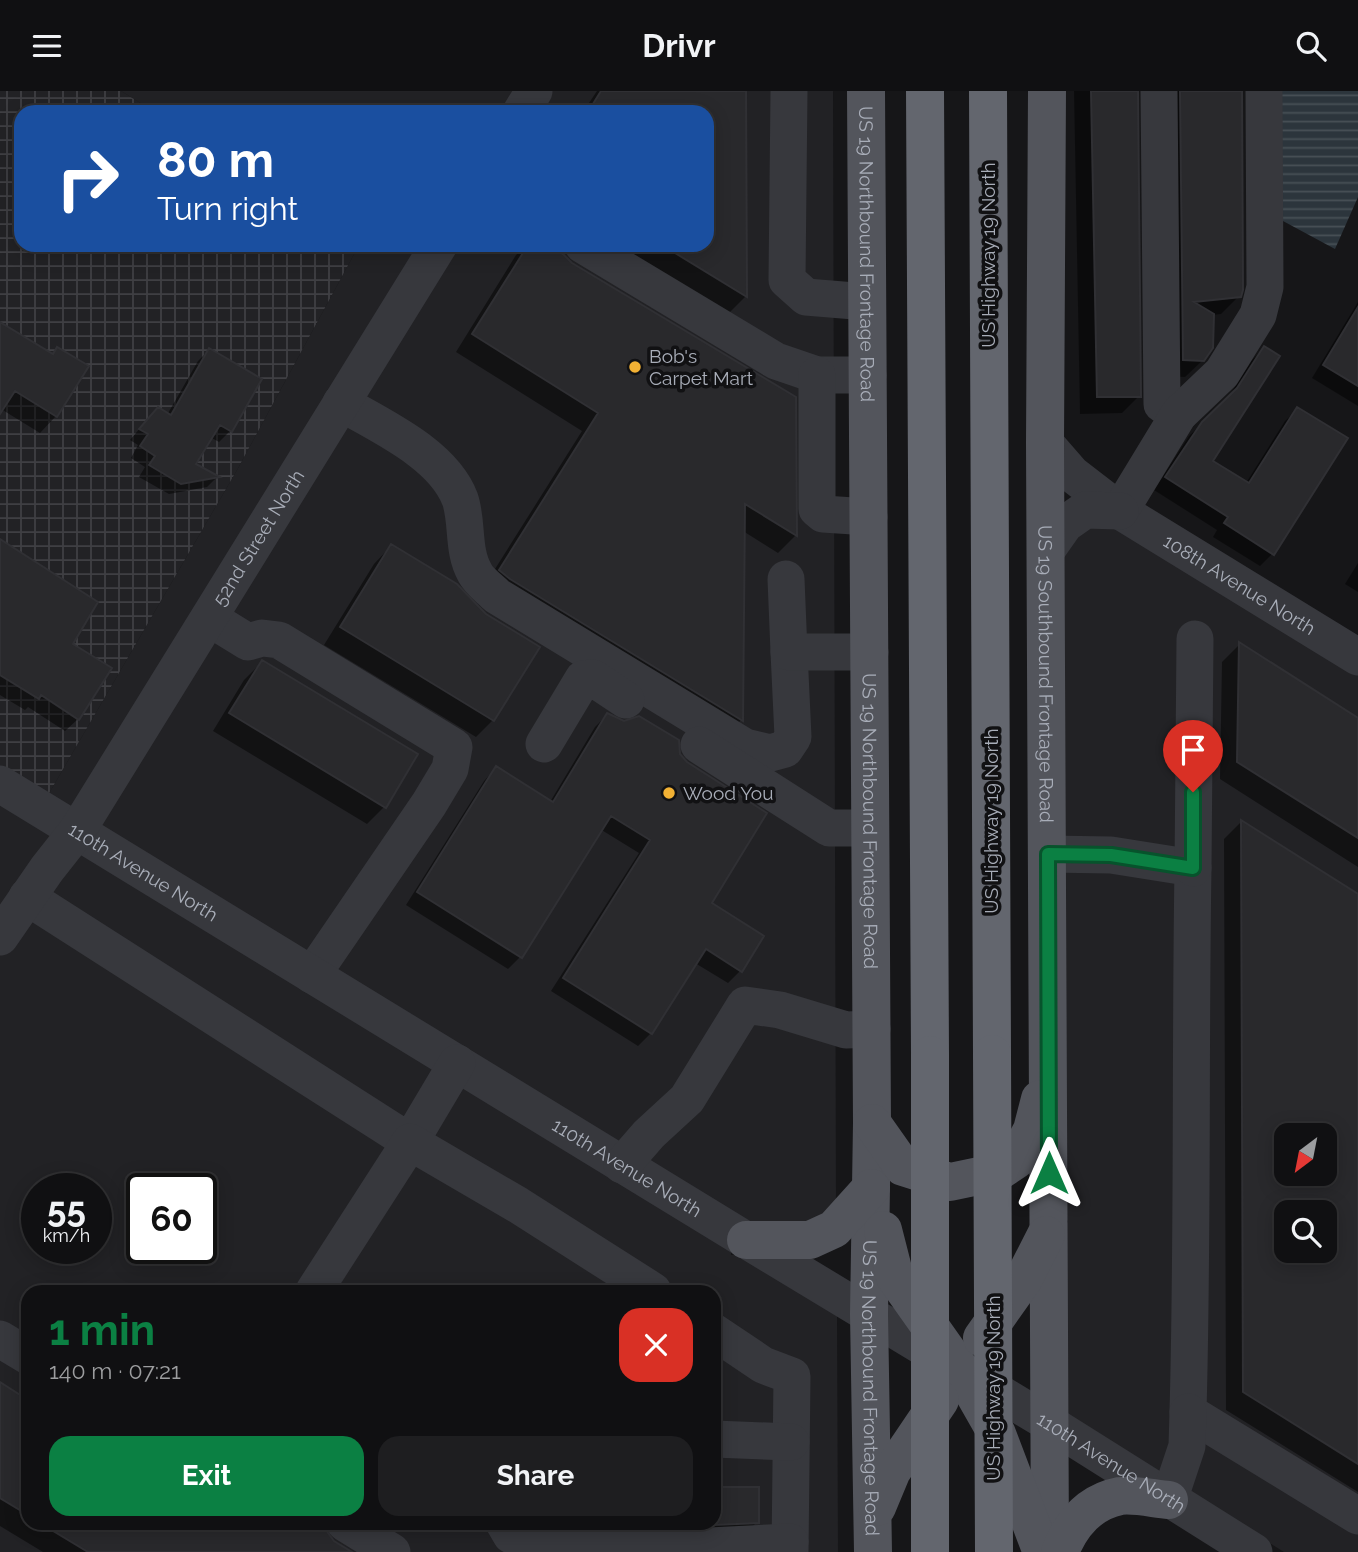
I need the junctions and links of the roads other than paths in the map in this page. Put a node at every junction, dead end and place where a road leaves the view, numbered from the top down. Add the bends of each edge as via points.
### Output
1 (789, 91) edge
2 (866, 91) edge
3 (925, 91) edge
4 (988, 91) edge
5 (1047, 91) edge
6 (1159, 91) edge
7 (1264, 91) edge
8 (435, 252) edge
9 (595, 252) edge
10 (867, 302) junction
11 (817, 375) junction
12 (868, 375) junction
13 (341, 403) junction
14 (1179, 414) junction
15 (1045, 443) junction
16 (1121, 511) junction
17 (869, 517) junction
18 (1046, 551) junction
19 (786, 579) dead end
20 (209, 618) junction
21 (1195, 639) dead end
22 (789, 652) junction
23 (870, 652) junction
24 (1358, 657) edge
25 (544, 744) dead end
26 (0, 784) edge
27 (870, 828) junction
28 (77, 831) junction
29 (1048, 854) junction
30 (1193, 868) junction
31 (27, 897) junction
32 (0, 937) edge
33 (312, 975) junction
34 (872, 1029) junction
35 (1049, 1061) junction
36 (457, 1063) junction
37 (872, 1123) junction
38 (410, 1142) junction
39 (622, 1164) junction
40 (871, 1188) junction
41 (1049, 1229) junction
42 (746, 1240) junction
43 (318, 1285) edge
44 (635, 1285) edge
45 (869, 1314) junction
46 (721, 1337) edge
47 (0, 1339) edge
48 (21, 1352) edge
49 (721, 1365) edge
50 (764, 1365) junction
51 (960, 1369) junction
52 (1188, 1412) junction
53 (1049, 1423) junction
54 (721, 1439) edge
55 (791, 1442) junction
56 (1170, 1500) junction
57 (1358, 1516) edge
58 (357, 1530) edge
59 (508, 1530) edge
60 (873, 1536) edge
61 (790, 1547) edge
62 (393, 1552) edge
63 (930, 1552) edge
64 (994, 1552) edge
65 (1042, 1552) edge
66 (1050, 1552) edge
67 (1060, 1552) edge
68 (1254, 1552) edge

1 - 10 street via 787,280 806,297
2 - 10 main road, US 19 Northbound Frontage Road
3 - 63 highway, bridge
4 - 64 highway, US Highway 19 North, bridge
5 - 15 main road, US 19 Southbound Frontage Road
6 - 14 street via 1162,404
7 - 14 street via 1265,287 1258,315 1222,373
8 - 13 street, 52nd Street North
9 - 11 street via 776,361
10 - 12 main road, US 19 Northbound Frontage Road
11 - 12 street
11 - 17 street via 817,509 823,514
12 - 17 main road, US 19 Northbound Frontage Road
13 - 20 street, 52nd Street North
13 - 22 street via 406,441 445,473 460,500 475,573 497,596 745,747 770,753 785,749 793,737
14 - 16 street
15 - 16 street, 108th Avenue North via 1072,474
15 - 18 main road, US 19 Southbound Frontage Road
16 - 18 street via 1085,510 1065,524
16 - 24 street, 108th Avenue North
17 - 23 main road, US 19 Northbound Frontage Road
18 - 29 main road, US 19 Southbound Frontage Road
19 - 22 street
20 - 28 street, 52nd Street North
20 - 33 street via 248,642 279,640 454,747 450,769 429,804
21 - 30 street
22 - 23 street
23 - 27 main road, US 19 Northbound Frontage Road
25 - 27 street via 583,679 593,678 830,828
26 - 28 street, 110th Avenue North
27 - 34 main road, US 19 Northbound Frontage Road
28 - 31 street, 52nd Street North
28 - 33 street, 110th Avenue North
29 - 30 street via 1111,855
29 - 35 main road, US 19 Southbound Frontage Road
30 - 52 street
31 - 32 street, 52nd Street North
31 - 38 street
33 - 36 street, 110th Avenue North
34 - 37 main road, US 19 Northbound Frontage Road
34 - 39 street via 846,1030 780,1010 745,1005 687,1099
35 - 37 main road via 1031,1130 1016,1160 998,1172 950,1182 903,1167
35 - 41 main road, US 19 Southbound Frontage Road
36 - 38 street
36 - 39 street, 110th Avenue North
37 - 40 main road, US 19 Northbound Frontage Road
38 - 43 street
38 - 44 street via 518,1205
39 - 42 street, 110th Avenue North
40 - 42 main road via 834,1229 810,1240
40 - 45 main road, US 19 Northbound Frontage Road
40 - 51 main road via 895,1277
41 - 51 main road via 1023,1280
41 - 53 main road, US 19 Southbound Frontage Road
42 - 45 street, 110th Avenue North
45 - 51 street, 110th Avenue North
45 - 60 main road, US 19 Northbound Frontage Road
46 - 50 street
47 - 48 street
49 - 50 street
50 - 55 street via 792,1376
51 - 53 street, 110th Avenue North
51 - 60 main road via 892,1471
51 - 65 main road via 997,1434
52 - 56 street via 1187,1446
52 - 57 street
53 - 56 street, 110th Avenue North
53 - 66 main road, US 19 Southbound Frontage Road
54 - 55 street
55 - 61 street
56 - 67 main road via 1121,1496 1088,1508 1068,1530
56 - 68 street, 110th Avenue North
58 - 62 street
59 - 61 street via 536,1544 639,1541 689,1547

